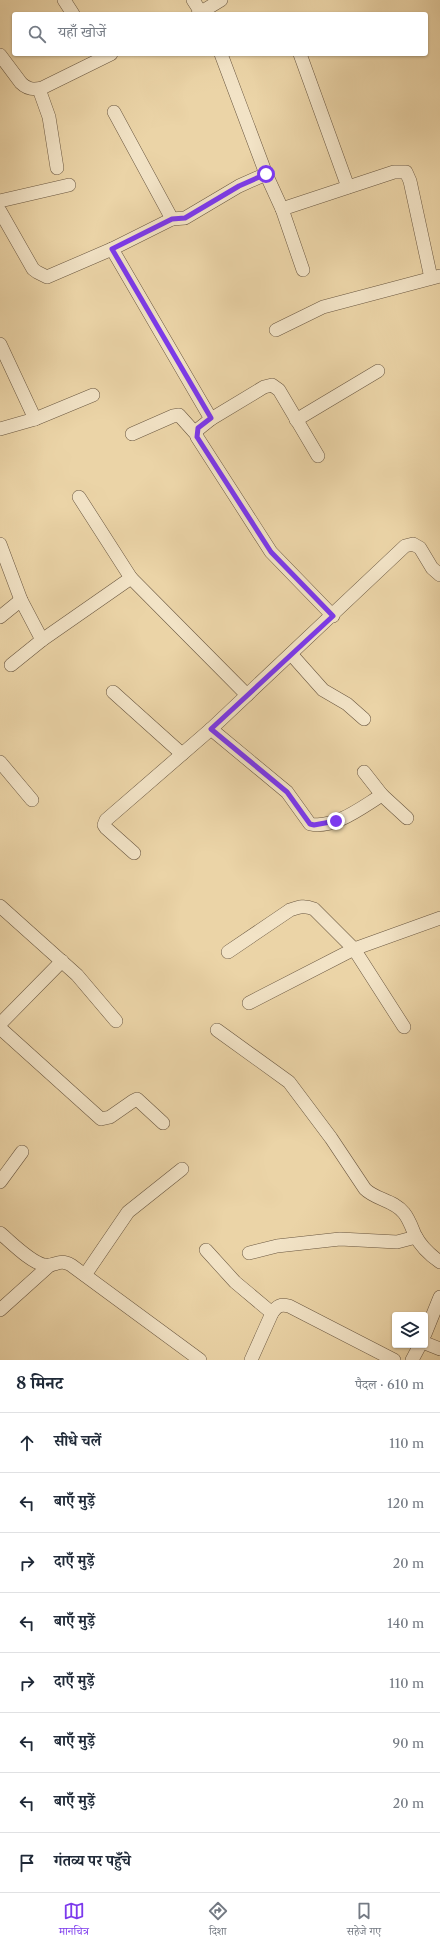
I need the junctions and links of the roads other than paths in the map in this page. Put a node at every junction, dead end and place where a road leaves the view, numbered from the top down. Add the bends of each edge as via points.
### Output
1 (64, 0) edge
2 (193, 0) edge
3 (221, 0) edge
4 (72, 12) edge
5 (200, 12) edge
6 (203, 12) edge
7 (0, 55) edge
8 (103, 56) edge
9 (222, 56) edge
10 (301, 56) edge
11 (39, 89) junction
12 (114, 112) dead end
13 (57, 168) dead end
14 (266, 174) junction
15 (69, 185) dead end
16 (348, 187) junction
17 (0, 201) edge
18 (282, 209) junction
19 (0, 211) edge
20 (172, 219) junction
21 (112, 249) junction
22 (303, 270) dead end
23 (435, 277) edge
24 (276, 330) dead end
25 (0, 344) edge
26 (378, 371) dead end
27 (93, 395) dead end
28 (211, 418) junction
29 (34, 419) junction
30 (296, 420) junction
31 (0, 429) edge
32 (132, 434) dead end
33 (196, 434) junction
34 (318, 456) dead end
35 (79, 497) dead end
36 (0, 544) edge
37 (440, 575) edge
38 (131, 578) junction
39 (22, 600) junction
40 (333, 616) junction
41 (0, 617) edge
42 (42, 640) junction
43 (291, 654) junction
44 (11, 665) dead end
45 (113, 692) dead end
46 (247, 695) junction
47 (364, 719) dead end
48 (211, 729) junction
49 (182, 754) junction
50 (0, 762) edge
51 (364, 772) dead end
52 (382, 795) junction
53 (32, 800) dead end
54 (407, 818) dead end
55 (134, 853) dead end
56 (0, 906) edge
57 (440, 918) edge
58 (354, 949) junction
59 (228, 952) dead end
60 (62, 961) junction
61 (249, 1003) dead end
62 (116, 1021) dead end
63 (0, 1024) edge
64 (404, 1027) dead end
65 (0, 1028) edge
66 (217, 1030) dead end
67 (163, 1123) dead end
68 (22, 1152) dead end
69 (182, 1169) dead end
70 (0, 1182) edge
71 (0, 1233) edge
72 (416, 1237) junction
73 (206, 1250) dead end
74 (249, 1253) dead end
75 (440, 1262) edge
76 (50, 1265) junction
77 (84, 1275) junction
78 (440, 1297) edge
79 (0, 1310) edge
80 (272, 1313) junction
81 (428, 1327) edge
82 (428, 1344) edge
83 (418, 1348) edge
84 (440, 1348) edge
85 (185, 1356) edge
86 (200, 1360) edge
87 (251, 1360) edge
88 (394, 1360) edge
89 (412, 1360) edge

1 - 4 street
2 - 5 street
3 - 6 street
7 - 11 street via 24,86
8 - 11 street
9 - 14 street
10 - 16 street
11 - 13 street via 49,117
12 - 20 street
14 - 18 street
14 - 20 street via 239,186 185,218
15 - 17 street
16 - 18 street
16 - 23 street via 394,172 400,171 408,175
18 - 22 street
19 - 21 street via 33,269 42,275 52,276
20 - 21 street
21 - 28 street
23 - 24 street via 323,307
25 - 29 street
26 - 30 street
27 - 29 street
28 - 30 street via 268,385 279,390
28 - 33 street via 198,428
29 - 31 street
30 - 34 street
32 - 33 street via 176,416 181,416
33 - 40 street via 271,552
35 - 38 street
36 - 39 street
37 - 40 street via 432,568 420,548 414,544 405,546
38 - 42 street
38 - 46 street
39 - 41 street
39 - 42 street
40 - 43 street
42 - 44 street
43 - 46 street
43 - 47 street via 322,690 347,704
45 - 49 street
46 - 48 street
48 - 49 street
48 - 52 street via 287,792 310,824 342,819
49 - 55 street via 106,820 106,828
50 - 53 street
51 - 52 street
52 - 54 street
56 - 60 street
57 - 58 street
58 - 59 street via 314,909 301,906 290,910
58 - 61 street
58 - 64 street
60 - 62 street via 86,983
60 - 63 street
65 - 67 street via 101,1118 110,1117 137,1100
66 - 72 street via 289,1082 365,1189 371,1195 395,1205 404,1212
68 - 70 street
69 - 77 street via 128,1212
71 - 76 street via 34,1261
72 - 74 street via 397,1242 340,1239 276,1246
72 - 75 street via 429,1254
73 - 80 street via 235,1282
76 - 77 street via 66,1262
76 - 79 street
77 - 85 street
78 - 81 street
80 - 87 street
80 - 88 street via 279,1305 289,1306
82 - 84 street
83 - 89 street
85 - 86 street

